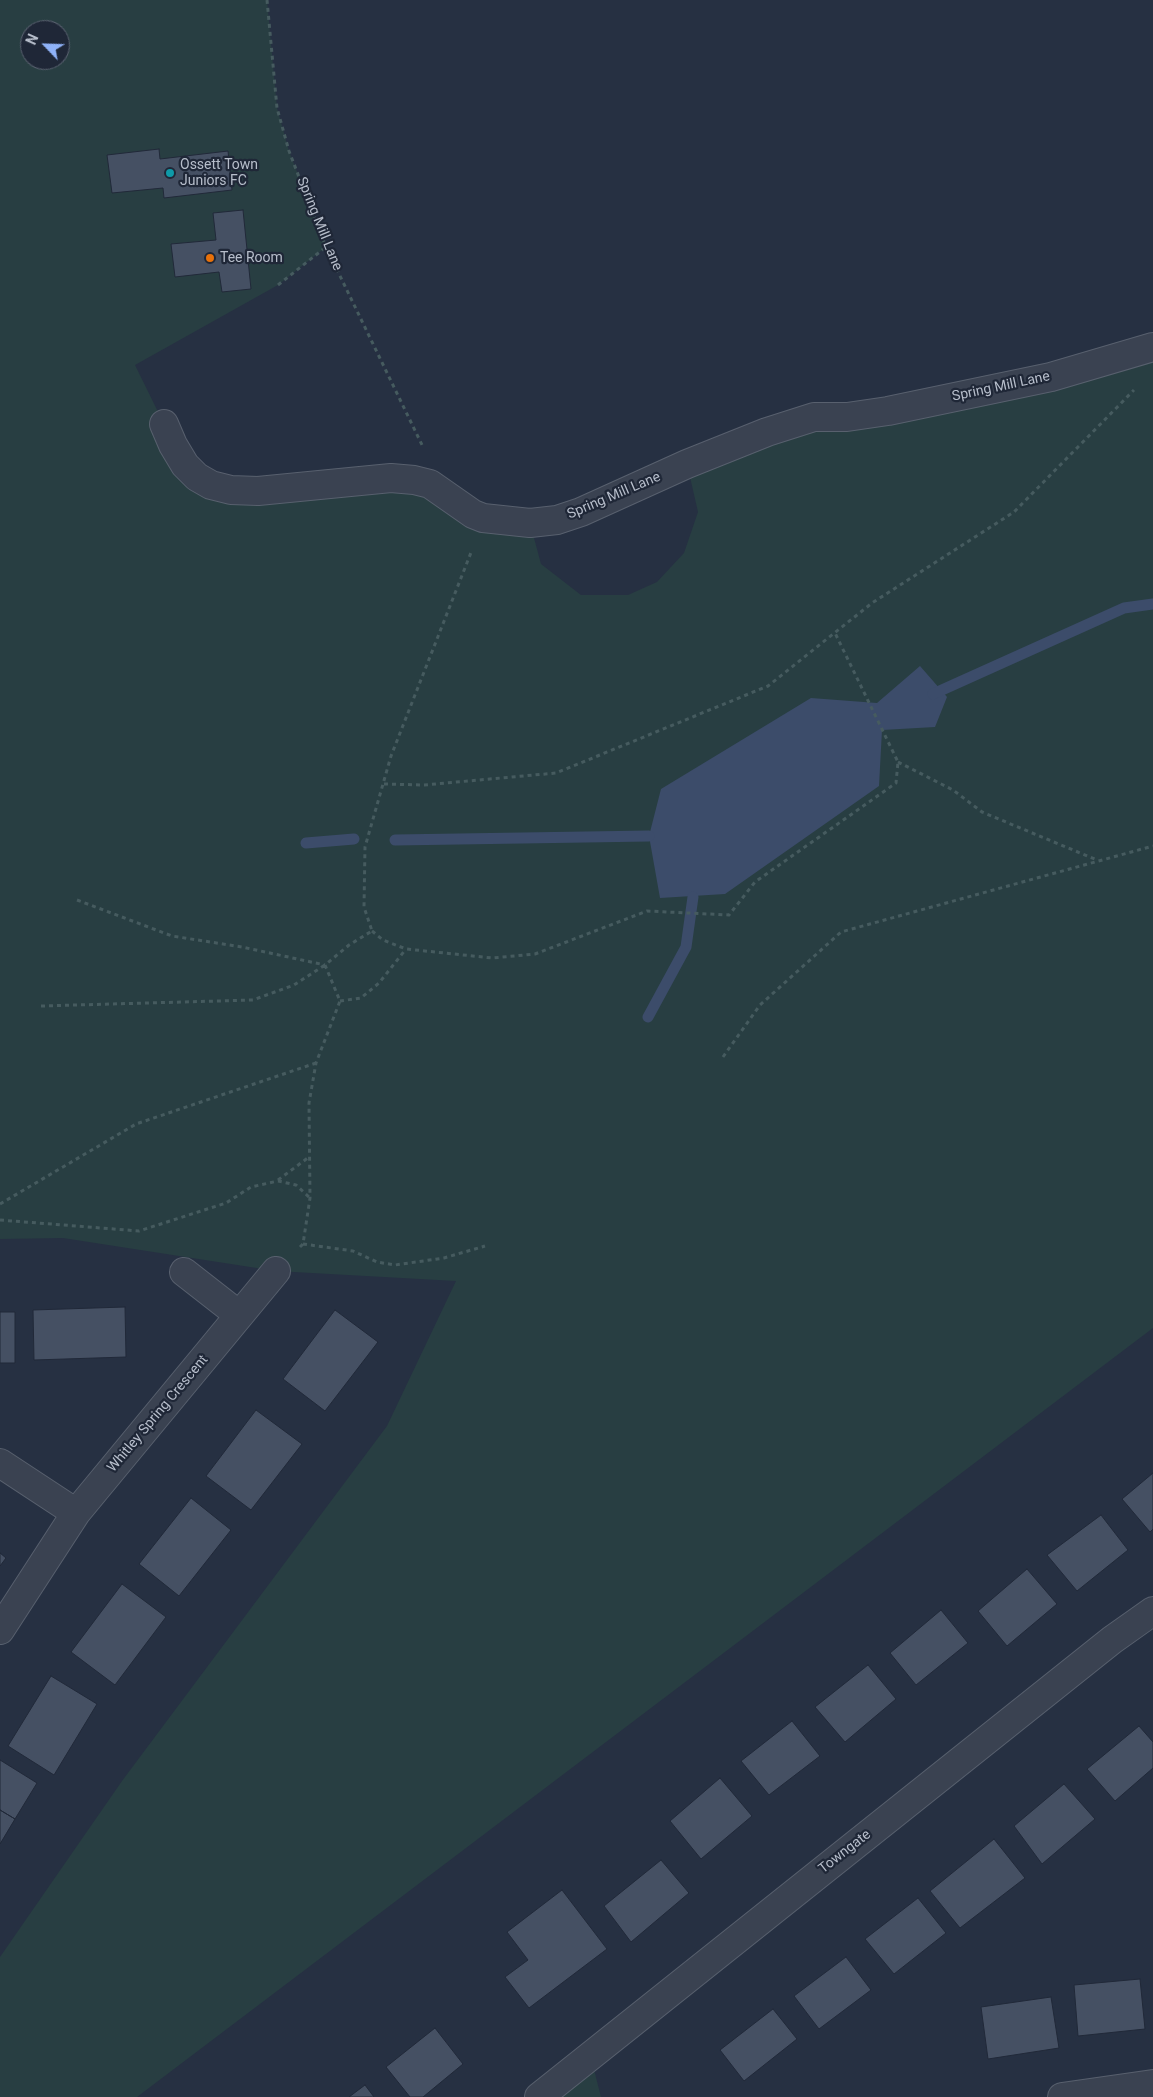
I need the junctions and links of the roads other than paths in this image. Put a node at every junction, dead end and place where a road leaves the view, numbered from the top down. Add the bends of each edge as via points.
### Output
1 (1153, 346) edge
2 (164, 424) dead end
3 (276, 1271) dead end
4 (184, 1272) dead end
5 (240, 1315) junction
6 (0, 1463) edge
7 (76, 1513) junction
8 (1153, 1611) edge
9 (0, 1630) edge
10 (1153, 2084) edge
11 (540, 2097) edge
12 (1062, 2097) edge

1 - 2 street, Spring Mill Lane via 1051,377 847,417 814,417 696,460 581,512 530,524 483,518 430,484 414,480 391,478 258,491 211,485 185,465
3 - 5 street, Whitley Spring Crescent
4 - 5 street
5 - 7 street, Whitley Spring Crescent
6 - 7 street
7 - 9 street, Whitley Spring Crescent
8 - 11 street, Towngate via 1112,1640
10 - 12 street

